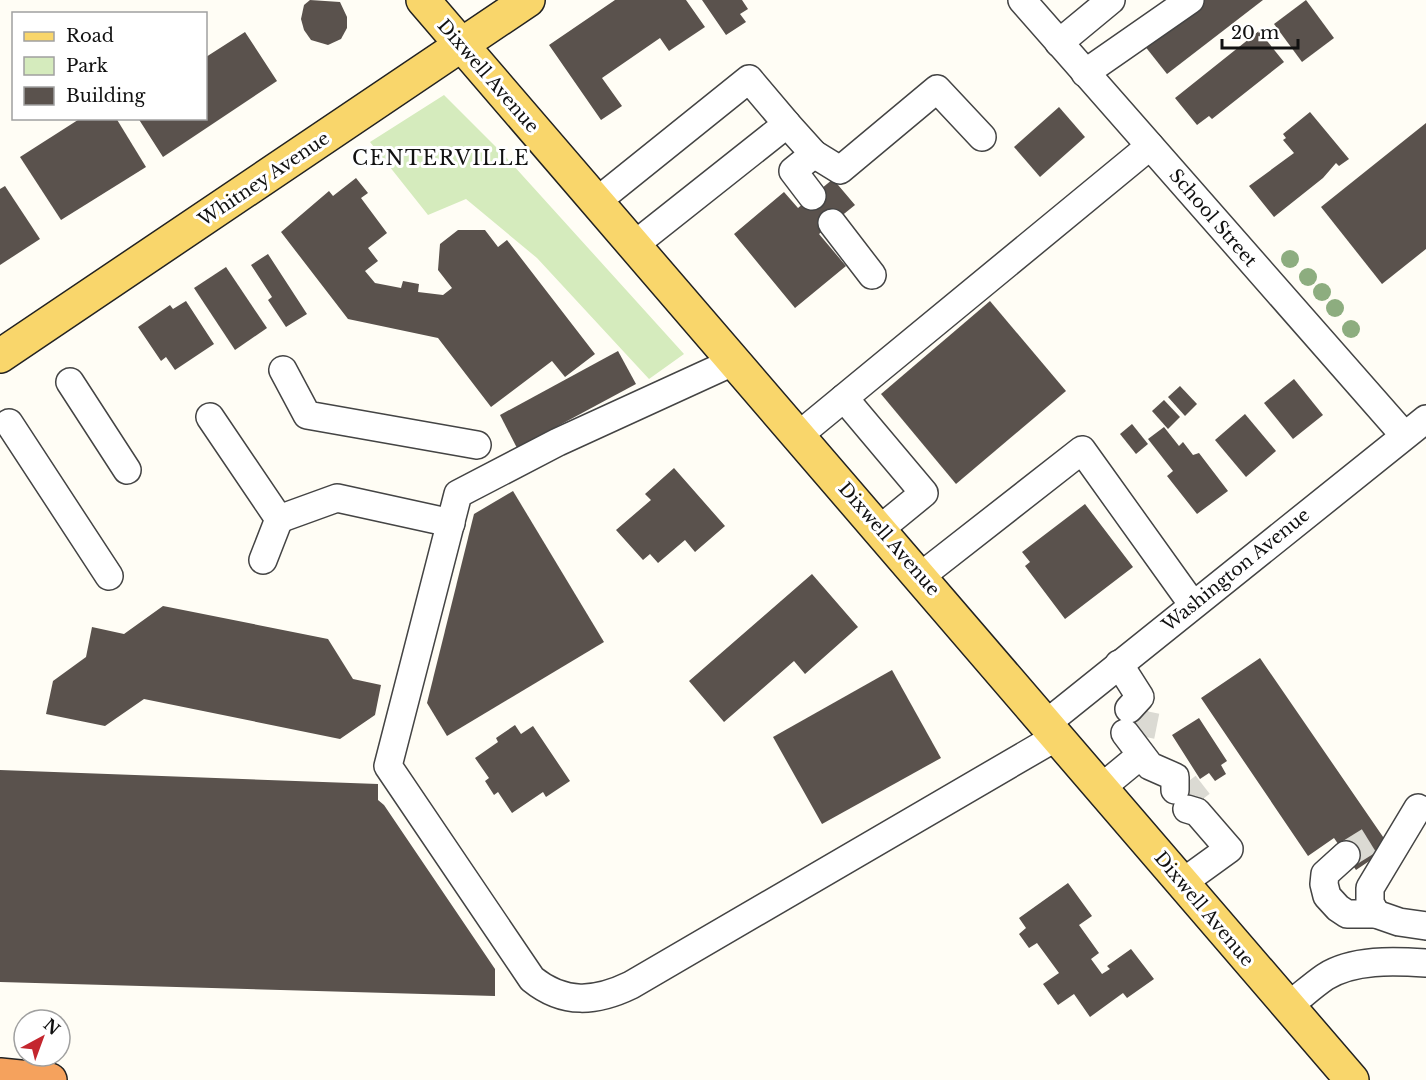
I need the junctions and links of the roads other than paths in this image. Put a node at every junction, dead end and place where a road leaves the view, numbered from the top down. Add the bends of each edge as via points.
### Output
1 (423, 0) edge
2 (528, 0) edge
3 (1022, 0) edge
4 (1111, 0) edge
5 (1190, 0) edge
6 (1059, 43) junction
7 (462, 45) junction
8 (1085, 73) junction
9 (787, 124) junction
10 (982, 137) dead end
11 (1150, 146) junction
12 (814, 154) junction
13 (812, 196) dead end
14 (596, 202) junction
15 (832, 224) dead end
16 (633, 246) junction
17 (872, 275) dead end
18 (0, 356) edge
19 (735, 361) junction
20 (283, 370) dead end
21 (70, 382) dead end
22 (844, 398) junction
23 (210, 417) dead end
24 (1426, 419) edge
25 (9, 423) dead end
26 (799, 435) junction
27 (1404, 435) junction
28 (477, 446) dead end
29 (127, 470) dead end
30 (279, 519) junction
31 (451, 523) junction
32 (880, 530) junction
33 (263, 560) dead end
34 (109, 576) dead end
35 (921, 576) junction
36 (1193, 604) junction
37 (1119, 664) junction
38 (1136, 727) junction
39 (1053, 730) junction
40 (1101, 788) junction
41 (1422, 806) edge
42 (1380, 834) tunnel mouth
43 (1346, 855) tunnel mouth
44 (1182, 883) junction
45 (1376, 914) junction
46 (1426, 926) edge
47 (1426, 963) edge
48 (1287, 1006) junction
49 (0, 1075) edge
50 (50, 1080) edge
51 (1352, 1080) edge

1 - 7 main road, Dixwell Avenue
2 - 7 main road, Whitney Avenue
3 - 6 street, School Street
4 - 6 street
5 - 8 street
6 - 8 street, School Street
7 - 14 main road, Dixwell Avenue
7 - 18 main road, Whitney Avenue
8 - 11 street, School Street
9 - 12 street
9 - 14 street via 749,79
9 - 16 street
10 - 12 street via 937,89 840,170
11 - 22 street
11 - 27 street, School Street
12 - 13 street via 793,171
14 - 16 main road, Dixwell Avenue
15 - 17 street
16 - 19 main road, Dixwell Avenue
19 - 26 main road, Dixwell Avenue
19 - 31 street, Washington Avenue via 558,442 458,494
20 - 28 street via 307,415
21 - 29 street
22 - 26 street
22 - 32 street via 924,493
23 - 30 street
24 - 27 street, Washington Avenue
25 - 34 street
26 - 32 main road, Dixwell Avenue
27 - 36 street, Washington Avenue
30 - 31 street via 337,498
30 - 33 street
31 - 39 street, Washington Avenue via 388,766 520,964 546,990 574,999 606,997 631,985
32 - 35 main road, Dixwell Avenue
35 - 36 street via 1082,450
35 - 39 main road, Dixwell Avenue
36 - 37 street, Washington Avenue
37 - 38 street
37 - 39 street, Washington Avenue
38 - 40 street
38 - 44 street via 1150,766 1186,796 1229,849
39 - 40 main road, Dixwell Avenue
40 - 44 main road, Dixwell Avenue
41 - 42 street
41 - 45 street via 1370,888 1370,903
43 - 45 street via 1325,874 1328,896 1347,915
44 - 48 main road, Dixwell Avenue
45 - 46 street
47 - 48 street via 1376,962 1352,967 1326,976
48 - 51 main road, Dixwell Avenue
49 - 50 highway

